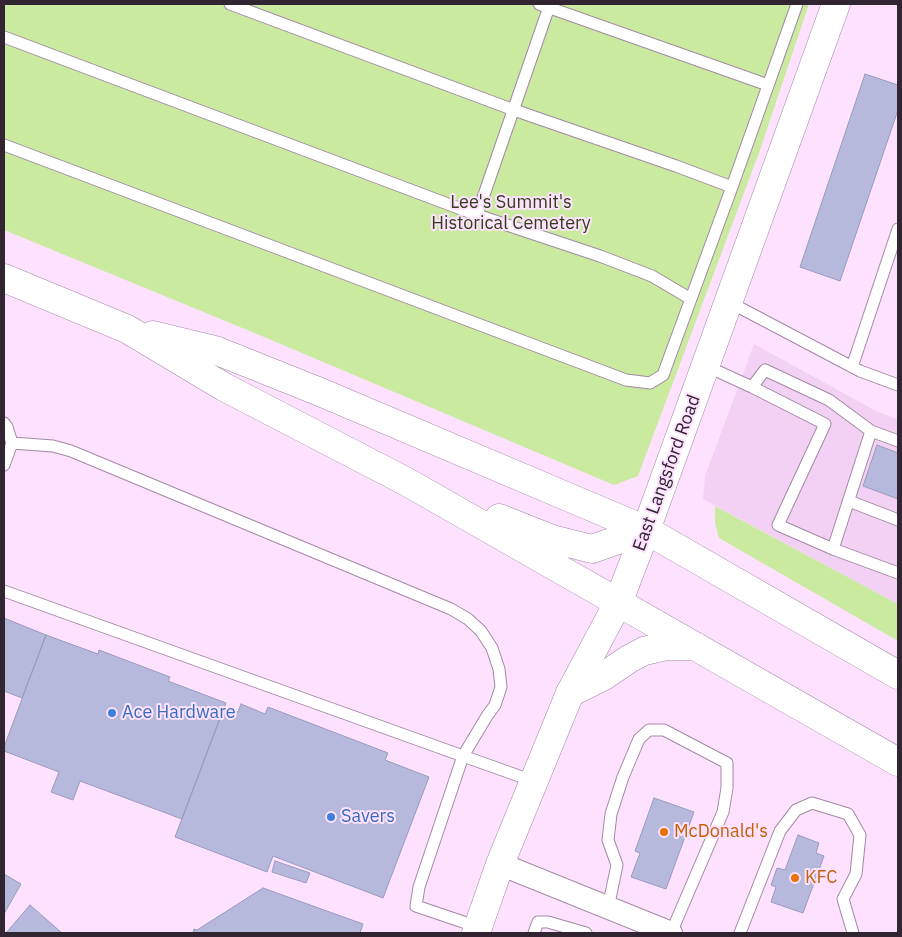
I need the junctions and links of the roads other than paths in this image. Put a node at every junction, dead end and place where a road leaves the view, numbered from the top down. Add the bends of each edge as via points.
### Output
1 (230, 4) edge
2 (797, 4) edge
3 (836, 4) edge
4 (546, 5) edge
5 (4, 37) edge
6 (768, 85) junction
7 (514, 110) junction
8 (4, 145) edge
9 (732, 187) junction
10 (477, 215) junction
11 (898, 229) edge
12 (4, 278) edge
13 (691, 299) junction
14 (729, 302) junction
15 (127, 329) junction
16 (706, 366) junction
17 (852, 367) junction
18 (898, 385) edge
19 (752, 387) junction
20 (4, 423) edge
21 (871, 431) junction
22 (898, 441) edge
23 (12, 443) junction
24 (4, 465) edge
25 (407, 482) junction
26 (848, 501) junction
27 (898, 520) edge
28 (646, 530) junction
29 (833, 549) junction
30 (898, 573) edge
31 (4, 591) edge
32 (618, 602) junction
33 (696, 646) junction
34 (898, 675) edge
35 (570, 693) junction
36 (463, 756) junction
37 (898, 762) edge
38 (534, 781) junction
39 (500, 864) junction
40 (608, 908) junction
41 (477, 930) edge
42 (534, 933) edge
43 (586, 933) edge
44 (671, 933) edge
45 (740, 933) edge
46 (853, 933) edge

1 - 7 lane
2 - 6 lane
3 - 14 main road, East Langsford Road
4 - 6 lane
4 - 7 lane
5 - 10 lane
6 - 9 lane
7 - 9 lane
7 - 10 lane
8 - 13 lane via 626,380 650,383 663,375
9 - 13 lane
10 - 13 lane via 652,276
11 - 17 lane
12 - 15 main road
14 - 16 main road, East Langsford Road
14 - 17 lane
15 - 25 main road via 224,387
15 - 28 main road via 216,350
16 - 19 lane
16 - 28 main road, East Langsford Road
17 - 18 lane
19 - 21 lane via 764,370 829,400
19 - 29 lane via 825,424 778,525
20 - 23 lane
21 - 22 lane
21 - 26 lane
23 - 24 lane
23 - 36 lane via 71,450 451,609 468,619 492,648 501,687 495,705
25 - 28 main road via 552,539 592,549
25 - 32 main road
26 - 27 lane
26 - 29 lane
28 - 32 main road, East Langsford Road
28 - 34 main road
29 - 30 lane
31 - 36 lane
32 - 33 main road
32 - 35 main road, East Langsford Road
33 - 35 main road via 666,646 644,651
33 - 37 main road
35 - 38 main road, East Langsford Road
36 - 38 lane
36 - 41 lane via 419,887 416,906
38 - 39 main road, East Langsford Road
39 - 40 street
39 - 41 main road, East Langsford Road
40 - 44 street
40 - 44 lane via 617,865 608,840 611,814 639,738 649,730 664,730 727,763 723,812
42 - 43 lane via 538,922 548,922
45 - 46 lane via 780,831 796,810 812,803 848,814 860,835 856,874 842,900

